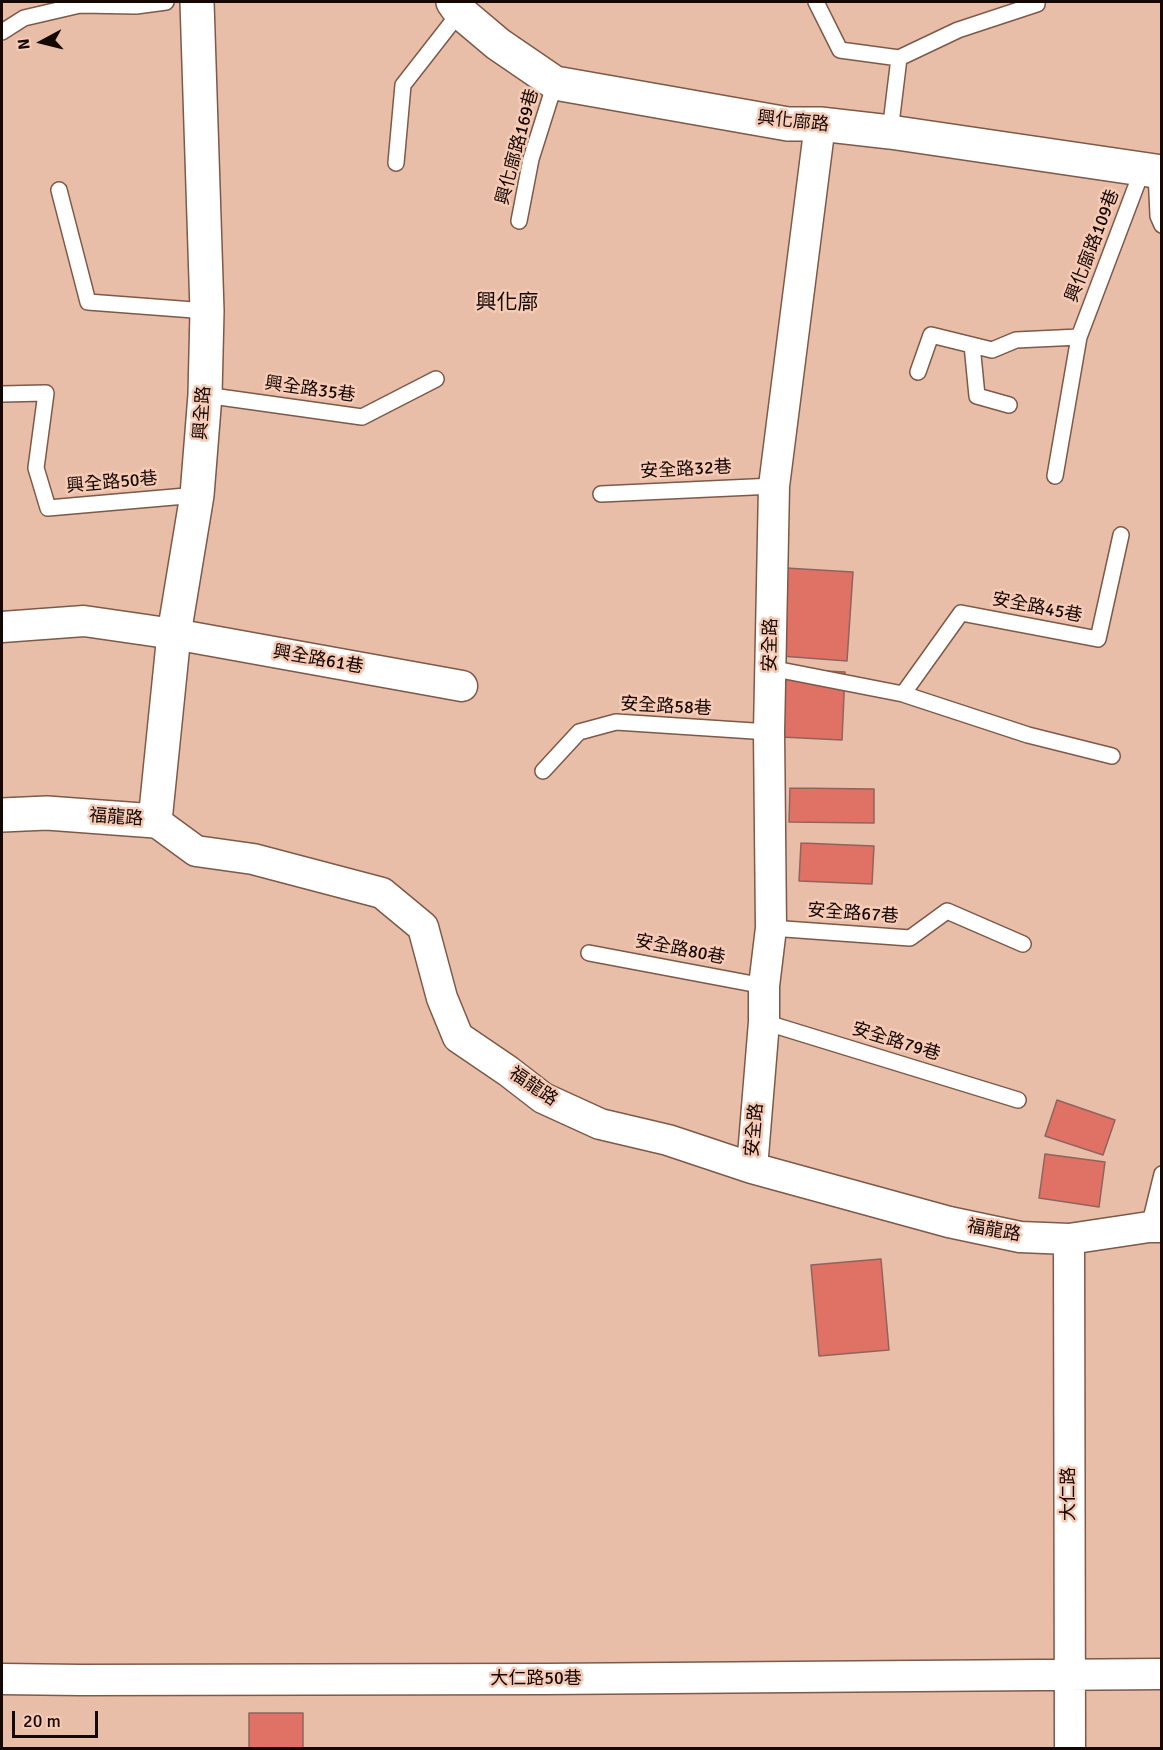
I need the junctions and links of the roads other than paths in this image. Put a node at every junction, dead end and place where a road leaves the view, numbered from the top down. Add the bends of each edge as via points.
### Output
1 (166, 2) edge
2 (197, 2) edge
3 (816, 2) edge
4 (1037, 2) edge
5 (80, 3) edge
6 (457, 7) edge
7 (2, 32) edge
8 (899, 58) junction
9 (555, 83) junction
10 (820, 124) junction
11 (890, 132) junction
12 (396, 163) dead end
13 (1154, 171) edge
14 (59, 190) dead end
15 (519, 221) dead end
16 (1161, 225) edge
17 (207, 311) junction
18 (1079, 337) junction
19 (972, 345) junction
20 (918, 372) dead end
21 (436, 379) dead end
22 (2, 394) edge
23 (206, 395) junction
24 (1009, 405) dead end
25 (1055, 476) dead end
26 (774, 486) junction
27 (601, 494) dead end
28 (197, 495) junction
29 (1121, 535) dead end
30 (2, 627) edge
31 (174, 634) junction
32 (770, 668) junction
33 (462, 686) dead end
34 (903, 694) junction
35 (769, 732) junction
36 (1112, 756) dead end
37 (543, 771) dead end
38 (2, 815) edge
39 (155, 821) junction
40 (771, 928) junction
41 (1023, 944) dead end
42 (589, 953) dead end
43 (764, 986) junction
44 (764, 1022) junction
45 (1018, 1100) dead end
46 (752, 1168) junction
47 (1161, 1174) edge
48 (1155, 1227) edge
49 (1069, 1239) junction
50 (1070, 1673) junction
51 (1161, 1674) edge
52 (2, 1679) edge
53 (1070, 1749) edge

1 - 5 lane via 136,6
2 - 17 street, 興全路
3 - 8 lane via 840,50
4 - 8 lane via 958,30
5 - 7 lane via 24,18
6 - 9 street, 興化廍路 via 498,44
6 - 12 lane via 403,85
8 - 11 lane
9 - 10 street, 興化廍路 via 789,124
9 - 15 lane, 興化廍路169巷 via 531,159
10 - 11 street, 興化廍路
10 - 26 street, 安全路
11 - 13 street, 興化廍路
13 - 16 lane
13 - 18 lane, 興化廍路109巷
14 - 17 lane via 88,302
17 - 23 street, 興全路
18 - 19 lane via 1016,339 992,350
18 - 25 lane, 興化廍路109巷
19 - 20 lane via 931,335
19 - 24 lane via 977,396
21 - 23 lane, 興全路35巷 via 362,417
22 - 28 lane, 興全路50巷 via 46,393 36,468 48,508
23 - 28 street, 興全路
26 - 27 lane, 安全路32巷
26 - 32 street, 安全路
28 - 31 street, 興全路
29 - 34 lane, 安全路45巷 via 1098,639 961,613
30 - 31 street, 興全路61巷 via 84,621
31 - 33 street, 興全路61巷
31 - 39 street, 興全路
32 - 34 lane
32 - 35 street, 安全路
34 - 36 lane via 1028,735
35 - 37 lane, 安全路58巷 via 616,722 579,732
35 - 40 street, 安全路
38 - 39 street, 福龍路 via 47,813
39 - 46 street, 福龍路 via 196,851 253,859 382,893 423,927 442,998 458,1037 543,1098 600,1124 668,1140
40 - 41 lane, 安全路67巷 via 910,938 947,911
40 - 43 street, 安全路
42 - 43 lane, 安全路80巷
43 - 44 street, 安全路
44 - 45 lane, 安全路79巷
44 - 46 street, 安全路
46 - 49 street, 福龍路 via 949,1222 1020,1237
47 - 48 lane
48 - 49 street, 福龍路
49 - 50 street, 大仁路
50 - 51 street, 大仁路50巷
50 - 52 street, 大仁路50巷
50 - 53 street, 大仁路

